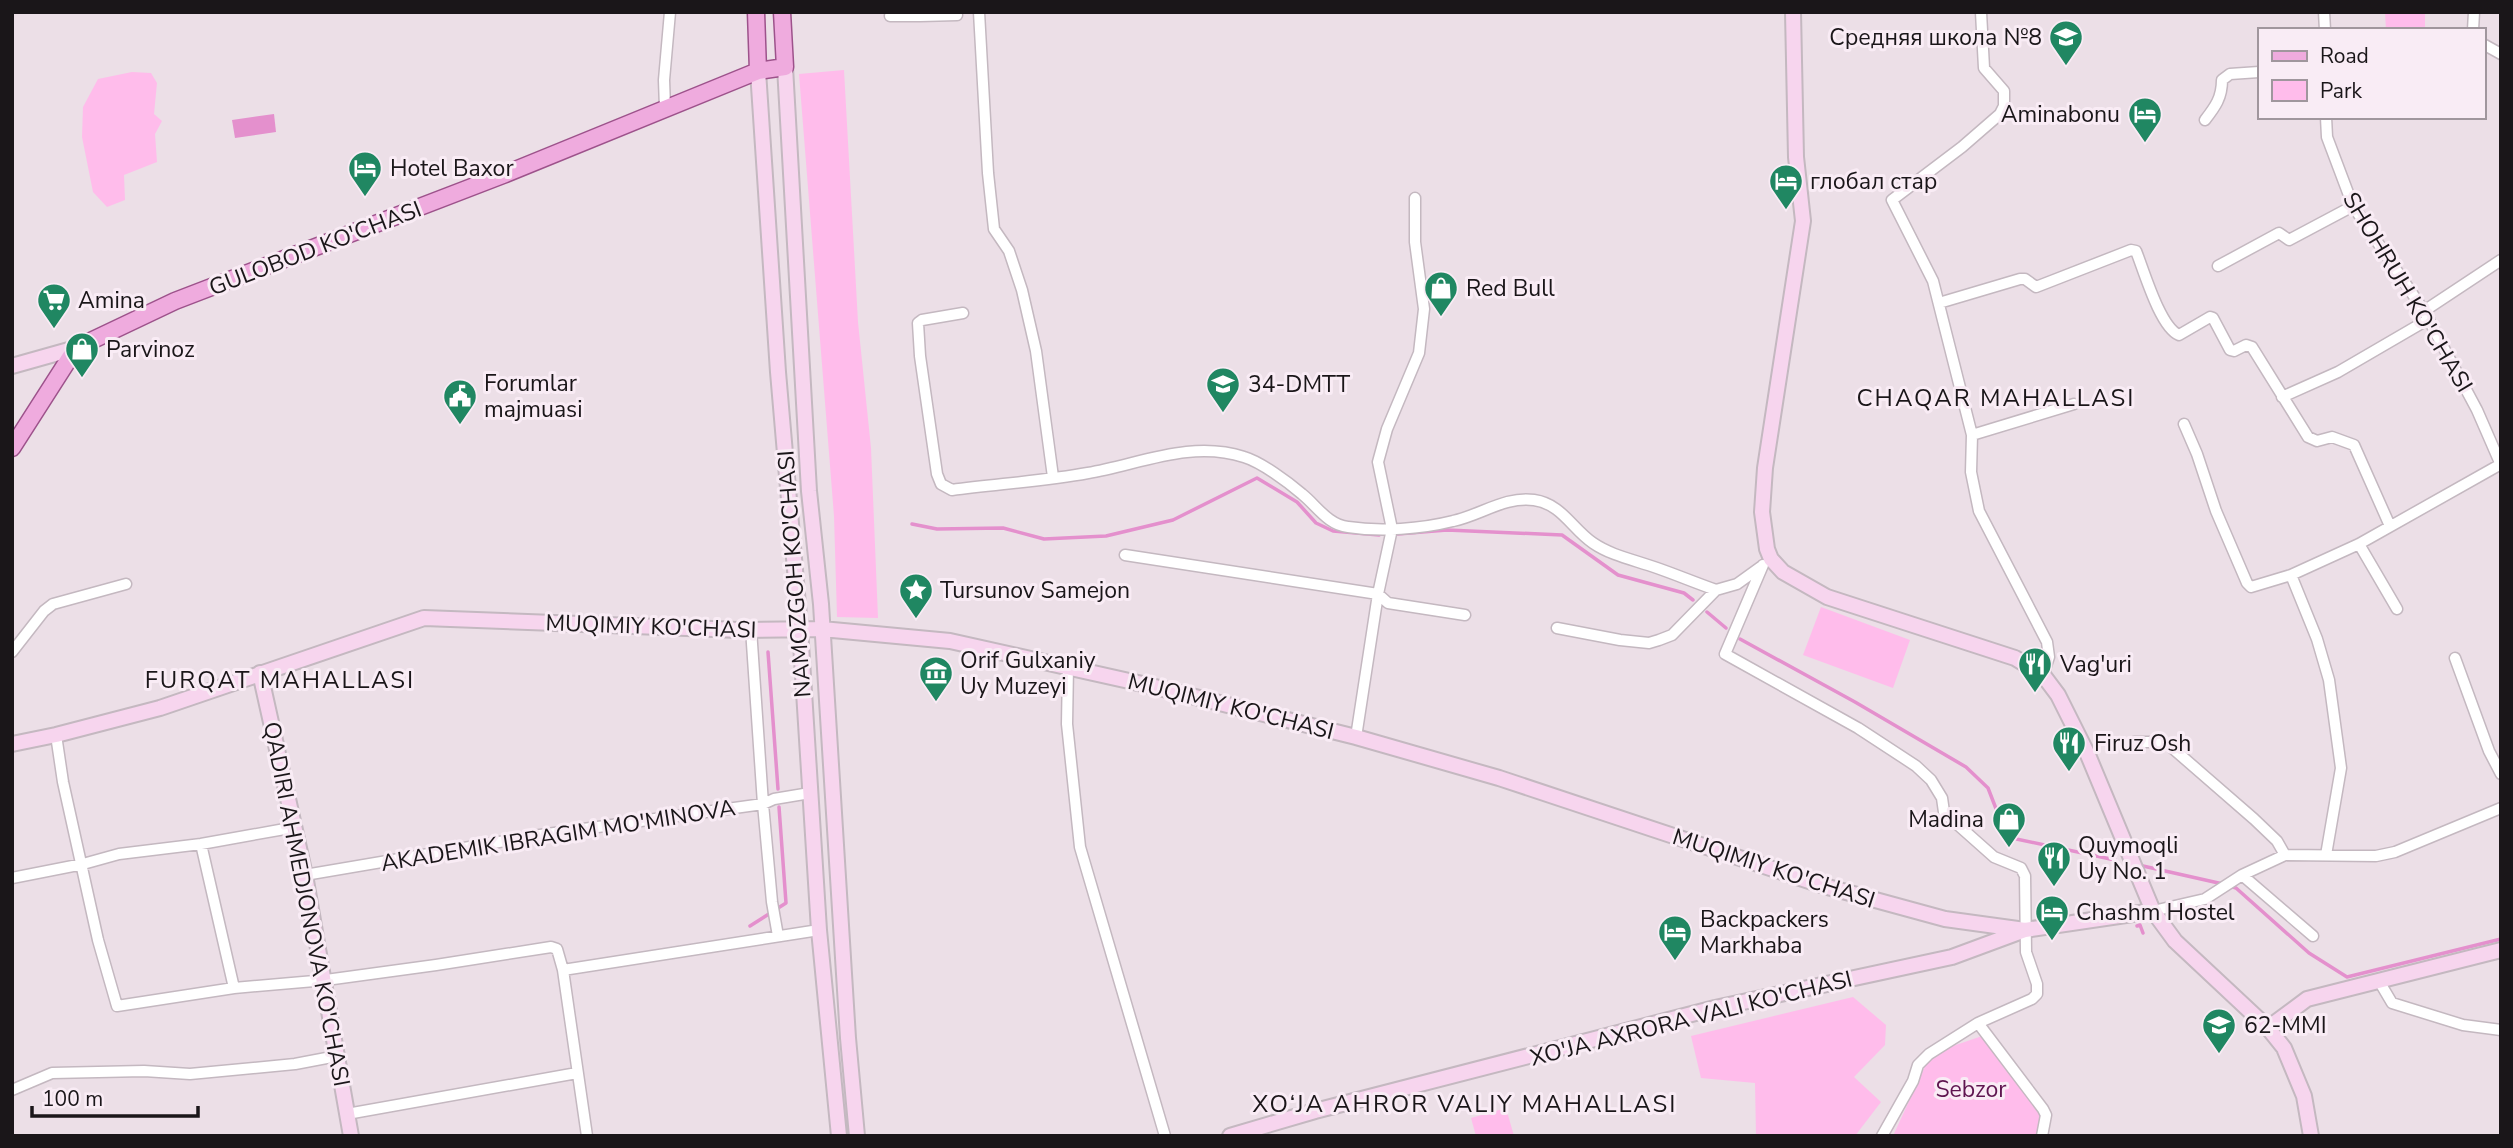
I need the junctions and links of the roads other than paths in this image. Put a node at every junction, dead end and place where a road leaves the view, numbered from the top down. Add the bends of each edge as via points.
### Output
1 (670, 12) edge
2 (756, 12) edge
3 (782, 12) edge
4 (979, 12) edge
5 (1793, 12) edge
6 (1981, 12) edge
7 (920, 14) edge
8 (957, 15) dead end
9 (890, 16) dead end
10 (2485, 45) edge
11 (2501, 54) edge
12 (785, 67) junction
13 (758, 71) junction
14 (2258, 72) edge
15 (665, 108) junction
16 (2326, 119) edge
17 (2204, 120) dead end
18 (1415, 198) dead end
19 (2353, 205) junction
20 (2501, 260) edge
21 (2218, 266) dead end
22 (1939, 303) junction
23 (963, 313) dead end
24 (2426, 315) junction
25 (76, 348) junction
26 (12, 366) edge
27 (778, 368) junction
28 (802, 369) junction
29 (2282, 397) junction
30 (2074, 404) dead end
31 (2184, 424) dead end
32 (1972, 435) junction
33 (12, 448) edge
34 (2501, 464) edge
35 (1053, 477) junction
36 (2390, 526) junction
37 (1392, 529) junction
38 (2358, 544) junction
39 (1125, 555) dead end
40 (1767, 562) junction
41 (2291, 575) junction
42 (127, 584) dead end
43 (1716, 590) junction
44 (1378, 594) junction
45 (2397, 609) dead end
46 (1465, 615) dead end
47 (800, 628) junction
48 (1557, 628) dead end
49 (751, 629) junction
50 (822, 629) junction
51 (12, 652) edge
52 (2455, 658) dead end
53 (1068, 666) junction
54 (260, 673) junction
55 (2043, 675) junction
56 (57, 736) junction
57 (1356, 737) junction
58 (2134, 742) dead end
59 (12, 744) edge
60 (2501, 774) edge
61 (810, 793) junction
62 (764, 804) junction
63 (2501, 808) edge
64 (296, 827) junction
65 (201, 844) junction
66 (2285, 855) junction
67 (2326, 855) junction
68 (83, 864) junction
69 (306, 875) junction
70 (2242, 875) junction
71 (12, 878) edge
72 (2153, 911) junction
73 (819, 930) junction
74 (2025, 930) junction
75 (778, 936) junction
76 (2312, 936) dead end
77 (2501, 950) edge
78 (563, 970) junction
79 (325, 980) junction
80 (2379, 981) junction
81 (234, 988) junction
82 (1978, 1023) junction
83 (2268, 1028) junction
84 (2501, 1030) edge
85 (337, 1056) junction
86 (577, 1073) junction
87 (12, 1090) edge
88 (347, 1114) junction
89 (351, 1136) edge
90 (587, 1136) edge
91 (839, 1136) edge
92 (857, 1136) edge
93 (1165, 1136) edge
94 (1230, 1136) edge
95 (1882, 1136) edge
96 (2042, 1136) edge
97 (2311, 1136) edge

1 - 15 street
2 - 13 main road, NAMOZGOH KO'CHASI
3 - 12 main road, NAMOZGOH KO'CHASI
4 - 35 street via 994,229 1016,271 1036,351
5 - 40 main road via 1802,221 1765,468 1762,526
6 - 22 street via 1984,68 2004,91 2004,106 1972,139 1892,200 1933,281
7 - 8 street
7 - 9 street
10 - 11 street
12 - 13 main road, GULOBOD KO'CHASI
12 - 28 main road, NAMOZGOH KO'CHASI
13 - 15 main road, GULOBOD KO'CHASI
13 - 27 main road, NAMOZGOH KO'CHASI
14 - 17 street via 2230,74 2222,80 2218,103
15 - 25 main road, GULOBOD KO'CHASI via 176,301
16 - 19 street, SHOHRUH KO'CHASI via 2327,137
18 - 37 street via 1415,242 1424,309 1419,353 1378,462
19 - 21 street via 2289,240 2279,233
19 - 24 street, SHOHRUH KO'CHASI
20 - 24 street
22 - 29 street via 2020,279 2036,287 2136,251 2163,318 2175,334 2213,318 2230,350 2252,347
22 - 32 street
23 - 35 street via 918,323 941,484 952,490
24 - 29 street via 2338,372
24 - 34 street, SHOHRUH KO'CHASI
25 - 26 main road
25 - 33 main road
27 - 28 main road
27 - 47 main road, NAMOZGOH KO'CHASI
28 - 50 main road, NAMOZGOH KO'CHASI
29 - 36 street via 2312,440 2332,437 2354,445
30 - 32 street
31 - 41 street via 2247,583 2251,587
32 - 55 street via 1971,472 1979,511 2047,642 2049,657
34 - 36 street
35 - 37 street via 1088,474 1147,457 1195,450 1228,452 1257,463 1333,523
36 - 38 street
37 - 43 street via 1456,521 1501,503 1535,500 1564,513 1591,542 1615,555
37 - 44 street
38 - 41 street
38 - 45 street
39 - 44 street
40 - 43 street via 1737,584
40 - 55 main road via 1827,597 2015,658
40 - 74 street via 1725,654 1858,728 1924,771 1948,817 1994,857 2021,868
41 - 67 street via 2329,680 2341,768
42 - 51 street via 53,604
43 - 48 street via 1672,635 1649,643
44 - 46 street via 1388,603
44 - 57 street
47 - 49 main road, MUQIMIY KO'CHASI
47 - 50 main road, MUQIMIY KO'CHASI
47 - 61 main road, NAMOZGOH KO'CHASI
49 - 54 main road, MUQIMIY KO'CHASI via 424,618
49 - 62 street
50 - 53 main road, MUQIMIY KO'CHASI via 950,641
50 - 92 main road, NAMOZGOH KO'CHASI
52 - 60 street
53 - 57 main road, MUQIMIY KO'CHASI
53 - 93 street via 1067,724 1080,847
54 - 56 main road, MUQIMIY KO'CHASI via 160,708
54 - 64 main road, QADIRI AHMEDJONOVA KO'CHASI
55 - 72 main road via 2088,755
56 - 59 main road, MUQIMIY KO'CHASI
56 - 68 street
57 - 74 main road, MUQIMIY KO'CHASI via 1500,778 1824,886 1945,919
58 - 66 street via 2170,746 2254,819
61 - 62 street, AKADEMIK IBRAGIM MO'MINOVA
61 - 73 main road, NAMOZGOH KO'CHASI
62 - 69 street, AKADEMIK IBRAGIM MO'MINOVA via 540,835
62 - 75 street
63 - 67 street via 2395,852
64 - 65 street
64 - 69 main road, QADIRI AHMEDJONOVA KO'CHASI
65 - 68 street via 119,854
65 - 81 street
66 - 67 street
66 - 70 street
68 - 71 street
68 - 81 street via 117,1006
69 - 79 main road, QADIRI AHMEDJONOVA KO'CHASI
70 - 72 street via 2196,903
70 - 76 street
72 - 74 main road, XO'JA AXRORA VALI KO'CHASI
72 - 83 main road via 2175,941
73 - 75 street
73 - 91 main road, NAMOZGOH KO'CHASI
74 - 82 street via 2037,994
74 - 94 main road, XO'JA AXRORA VALI KO'CHASI via 1952,957 1715,1008
75 - 78 street
77 - 80 main road
78 - 79 street via 557,949 551,947
78 - 86 street
79 - 81 street
79 - 85 main road, QADIRI AHMEDJONOVA KO'CHASI
80 - 83 main road via 2307,999
80 - 84 street via 2392,1003 2463,1025
82 - 95 street via 1918,1065
82 - 96 street via 2043,1109
83 - 97 main road via 2295,1072
85 - 87 street via 190,1074 52,1073
85 - 88 main road, QADIRI AHMEDJONOVA KO'CHASI
86 - 88 street
86 - 90 street
88 - 89 main road, QADIRI AHMEDJONOVA KO'CHASI

